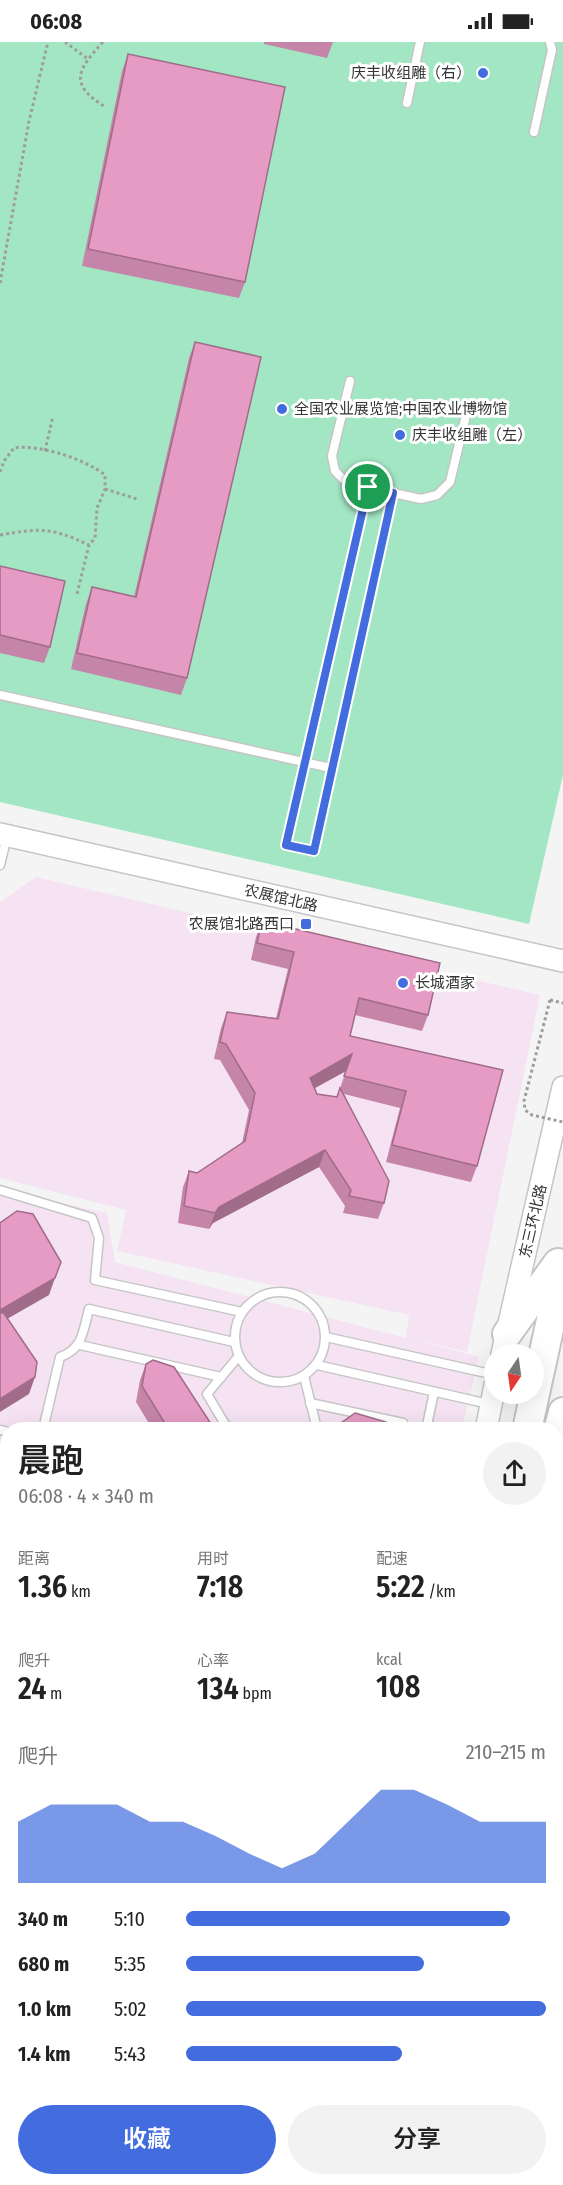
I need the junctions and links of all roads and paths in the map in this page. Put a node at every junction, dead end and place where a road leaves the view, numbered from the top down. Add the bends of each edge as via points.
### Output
1 (48, 42) edge
2 (65, 42) edge
3 (103, 42) edge
4 (420, 42) edge
5 (550, 42) edge
6 (88, 59) junction
7 (406, 103) dead end
8 (104, 106) dead end
9 (534, 132) dead end
10 (0, 283) edge
11 (350, 381) dead end
12 (468, 407) dead end
13 (53, 416) dead end
14 (45, 451) junction
15 (0, 472) edge
16 (368, 487) junction
17 (105, 489) junction
18 (393, 493) junction
19 (137, 499) dead end
20 (0, 535) edge
21 (89, 545) junction
22 (77, 594) dead end
23 (0, 694) edge
24 (306, 762) junction
25 (331, 768) junction
26 (4, 835) edge
27 (0, 864) edge
28 (563, 961) edge
29 (563, 1004) edge
30 (563, 1087) edge
31 (563, 1122) edge
32 (0, 1190) edge
33 (563, 1256) edge
34 (563, 1265) edge
35 (242, 1312) junction
36 (326, 1337) junction
37 (234, 1342) junction
38 (505, 1344) edge
39 (80, 1345) junction
40 (238, 1356) junction
41 (317, 1365) junction
42 (484, 1373) edge
43 (304, 1376) junction
44 (221, 1377) junction
45 (434, 1392) junction
46 (484, 1395) edge
47 (310, 1403) junction
48 (491, 1404) edge
49 (45, 1422) edge
50 (224, 1422) edge
51 (315, 1422) edge
52 (398, 1422) edge
53 (428, 1422) edge
54 (488, 1422) edge
55 (529, 1422) edge

1 - 10 path via 29,121
2 - 6 path
3 - 6 path
4 - 7 lane
5 - 9 lane via 552,50
6 - 8 path via 80,85 87,96
11 - 16 lane via 333,464 347,483
12 - 18 lane via 450,482 437,495 421,499
13 - 14 path
14 - 15 path via 26,446 14,448
14 - 17 path via 91,464 105,475
16 - 18 lane
16 - 24 lane
17 - 19 path
17 - 21 path via 97,508 95,538
18 - 25 lane
20 - 21 path via 36,528
21 - 22 path
23 - 24 lane
24 - 25 lane
24 - 25 lane via 286,845 314,851
26 - 27 lane
26 - 28 street, 农展馆北路
29 - 31 path, bridge via 550,1000 524,1101 525,1110 532,1115
30 - 38 street, 东三环北路
32 - 35 lane via 92,1218 99,1238 95,1280
33 - 38 highway
34 - 55 highway
35 - 36 lane via 265,1294 293,1294 313,1306
35 - 37 lane via 235,1326
36 - 41 lane
36 - 42 lane
37 - 39 lane via 88,1309
37 - 40 lane
39 - 44 lane
39 - 49 lane via 73,1353 60,1357
40 - 43 lane via 247,1369 266,1381 282,1383
40 - 44 lane
41 - 43 lane
41 - 45 lane
43 - 47 lane
44 - 50 lane via 207,1394
45 - 46 lane
45 - 53 lane
47 - 51 lane
47 - 52 lane
48 - 54 street

